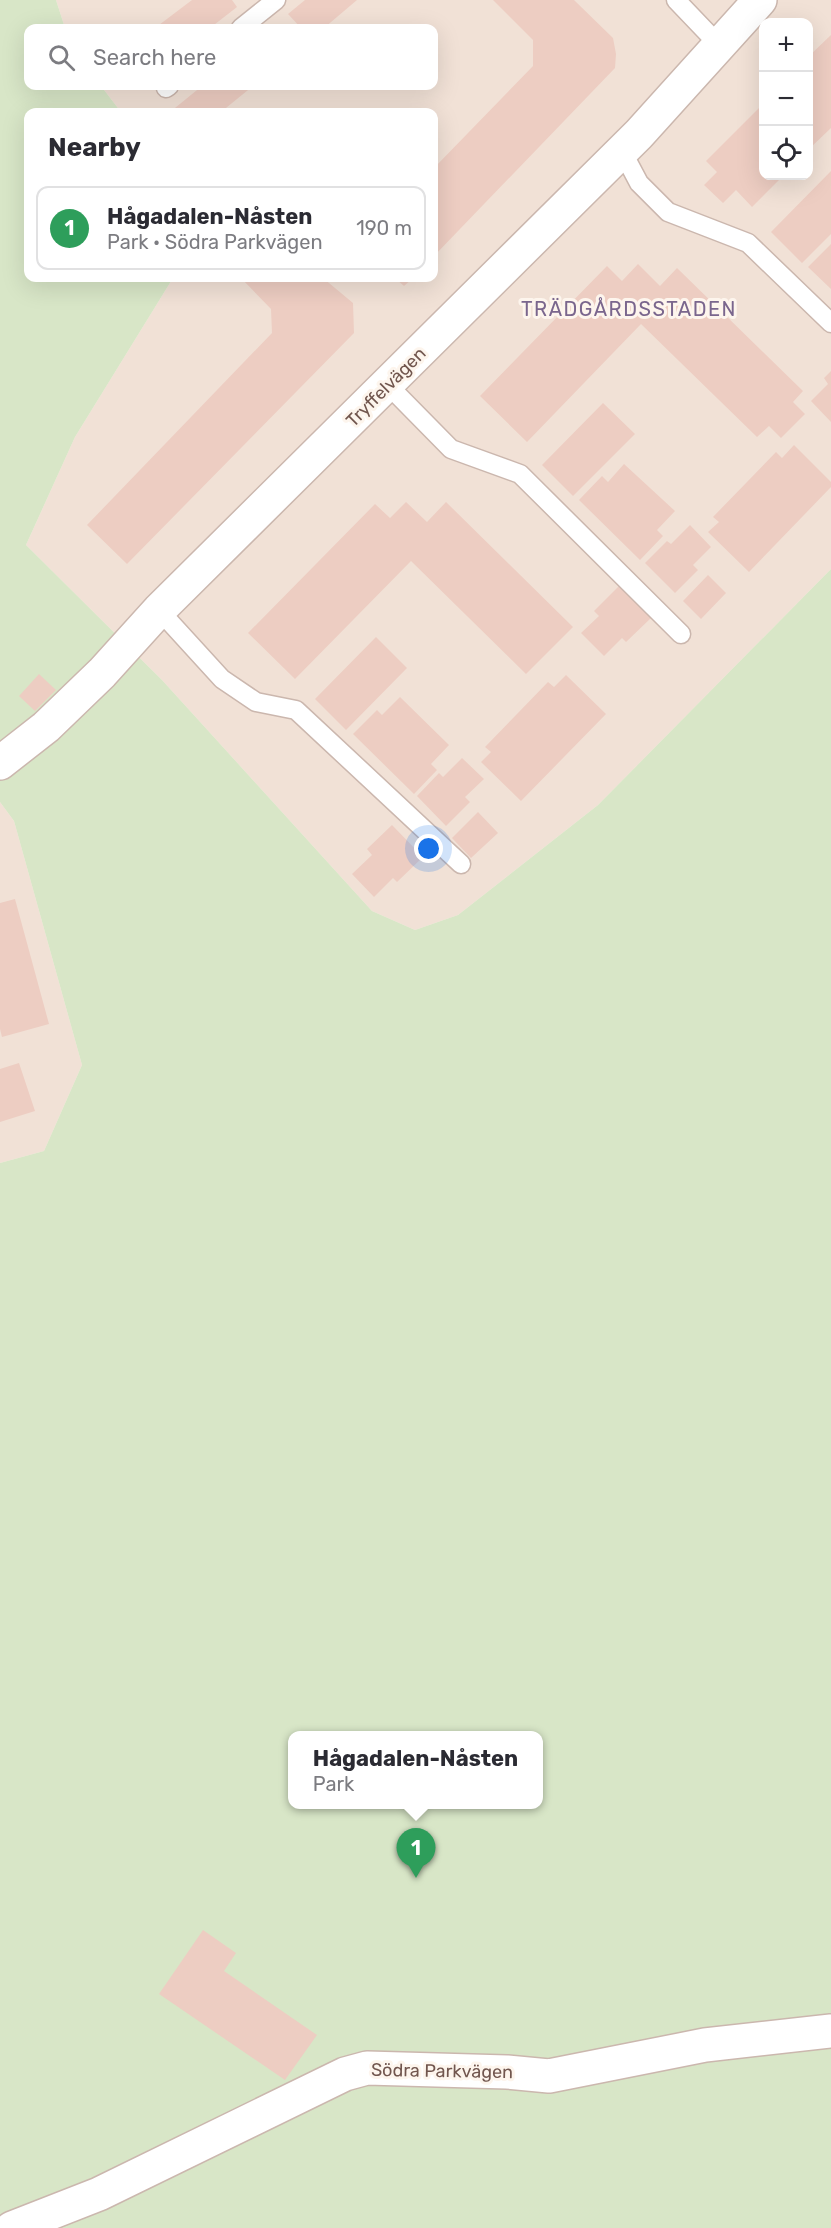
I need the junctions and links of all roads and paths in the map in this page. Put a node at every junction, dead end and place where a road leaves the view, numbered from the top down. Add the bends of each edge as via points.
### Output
1 (276, 0) edge
2 (675, 0) edge
3 (760, 0) edge
4 (246, 24) edge
5 (719, 45) junction
6 (622, 151) junction
7 (831, 323) edge
8 (388, 384) junction
9 (159, 610) junction
10 (681, 634) dead end
11 (0, 763) edge
12 (461, 864) dead end
13 (831, 2031) edge
14 (12, 2228) edge

1 - 4 lane
2 - 5 lane
3 - 5 street, Tryffelvägen
5 - 6 street, Tryffelvägen
6 - 7 lane via 639,183 668,212 748,243
6 - 8 street, Tryffelvägen
8 - 9 street, Tryffelvägen
8 - 10 lane via 451,449 520,474
9 - 11 street, Tryffelvägen via 96,669 46,726
9 - 12 lane via 222,680 256,702 296,710
13 - 14 street, Södra Parkvägen via 705,2045 549,2076 368,2068 345,2074 99,2194

